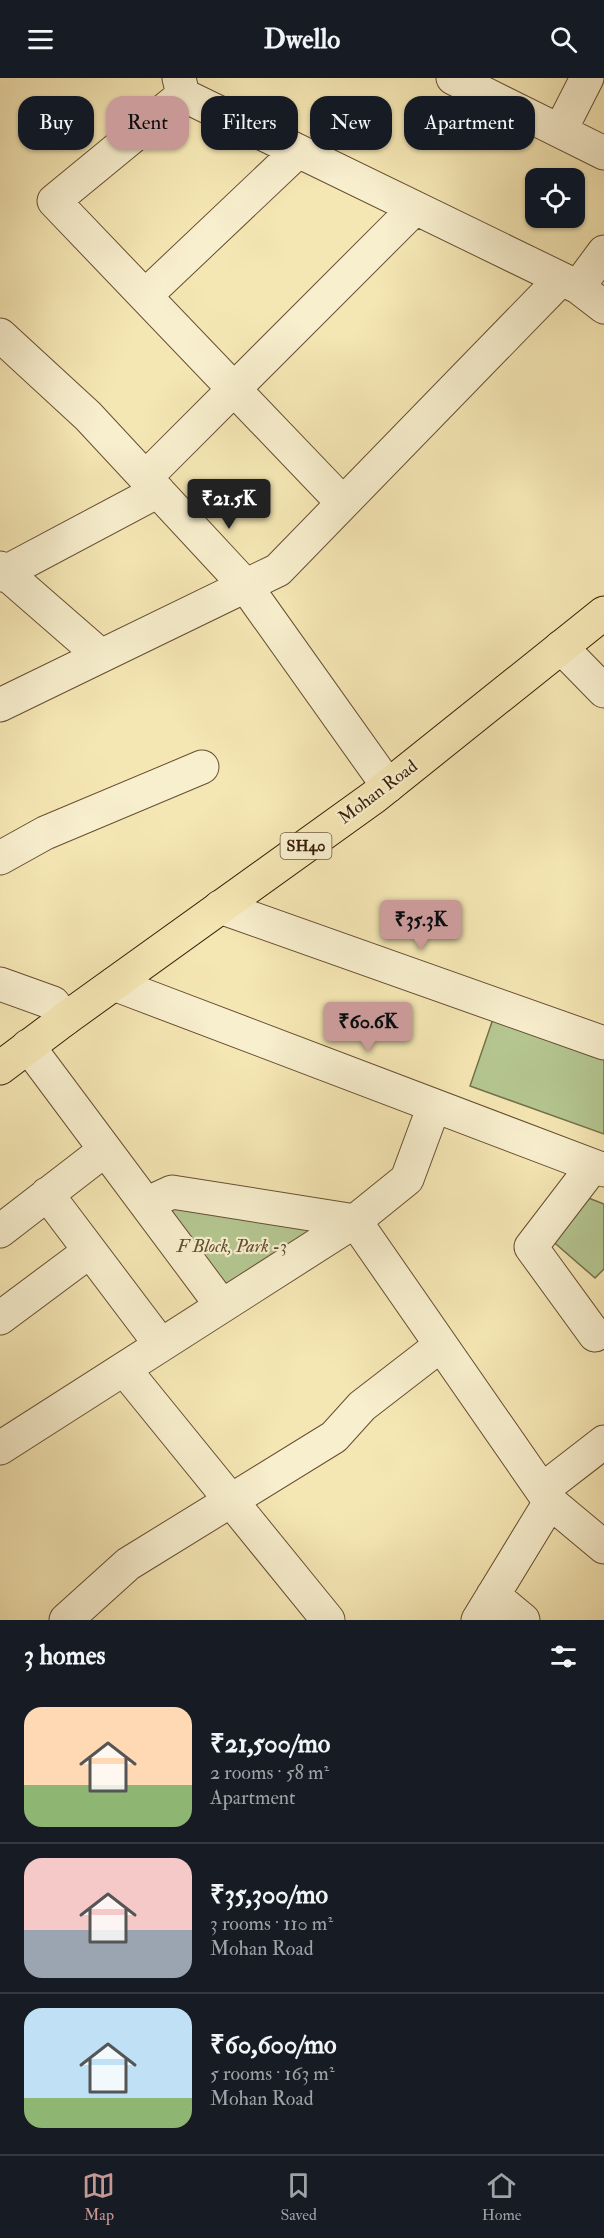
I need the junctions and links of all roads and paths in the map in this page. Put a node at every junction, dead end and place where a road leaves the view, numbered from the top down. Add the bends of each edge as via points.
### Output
1 (453, 78) edge
2 (587, 78) edge
3 (181, 86) edge
4 (560, 131) junction
5 (298, 151) junction
6 (604, 153) edge
7 (415, 208) junction
8 (604, 252) edge
9 (569, 283) junction
10 (145, 296) junction
11 (604, 307) edge
12 (0, 335) edge
13 (234, 389) junction
14 (151, 485) junction
15 (343, 503) junction
16 (2, 572) edge
17 (245, 585) junction
18 (604, 613) edge
19 (561, 647) junction
20 (101, 656) junction
21 (604, 691) edge
22 (0, 705) edge
23 (202, 767) dead end
24 (388, 786) junction
25 (0, 858) edge
26 (220, 907) junction
27 (0, 984) edge
28 (114, 984) junction
29 (65, 1019) junction
30 (604, 1043) edge
31 (28, 1047) junction
32 (0, 1068) edge
33 (434, 1106) junction
34 (105, 1150) junction
35 (599, 1168) edge
36 (47, 1194) junction
37 (146, 1204) junction
38 (355, 1221) junction
39 (0, 1231) edge
40 (90, 1251) junction
41 (222, 1306) junction
42 (0, 1318) edge
43 (595, 1335) dead end
44 (441, 1345) junction
45 (161, 1346) junction
46 (124, 1369) junction
47 (604, 1442) edge
48 (0, 1448) edge
49 (547, 1496) junction
50 (230, 1500) junction
51 (604, 1547) edge
52 (485, 1608) edge
53 (66, 1620) edge
54 (328, 1620) edge
55 (523, 1620) edge

1 - 4 street
2 - 4 street
3 - 5 street
3 - 10 street via 54,201
4 - 6 street
5 - 7 street
5 - 10 street
7 - 9 street
7 - 13 street
8 - 9 street
9 - 11 street
9 - 15 street
10 - 13 street
12 - 14 street via 88,416
13 - 14 street
13 - 15 street
14 - 16 street
14 - 17 street
15 - 17 street via 278,570
16 - 20 street
17 - 20 street
17 - 24 street
18 - 19 main road, Mohan Road / SH40
19 - 21 street
19 - 24 main road, Mohan Road / SH40
20 - 22 street
23 - 25 street via 45,833
24 - 26 main road, Mohan Road / SH40
26 - 28 main road, Mohan Road / SH40
26 - 30 street
27 - 29 street via 53,1003
28 - 29 main road, Mohan Road / SH40
28 - 33 street
29 - 31 main road, Mohan Road / SH40
31 - 32 main road, Mohan Road / SH40
31 - 34 street
33 - 35 street
33 - 38 street via 407,1179
34 - 36 street
34 - 37 street
35 - 43 street via 531,1247
36 - 39 street
36 - 40 street
37 - 38 street via 172,1192
37 - 41 street
38 - 41 street
38 - 44 street
40 - 42 street
40 - 45 street
41 - 45 street
44 - 49 street
44 - 50 street via 362,1406 334,1437
45 - 46 street
46 - 48 street
46 - 50 street
47 - 49 street
49 - 51 street
49 - 52 street
50 - 53 street via 128,1564
50 - 54 street
52 - 55 street

